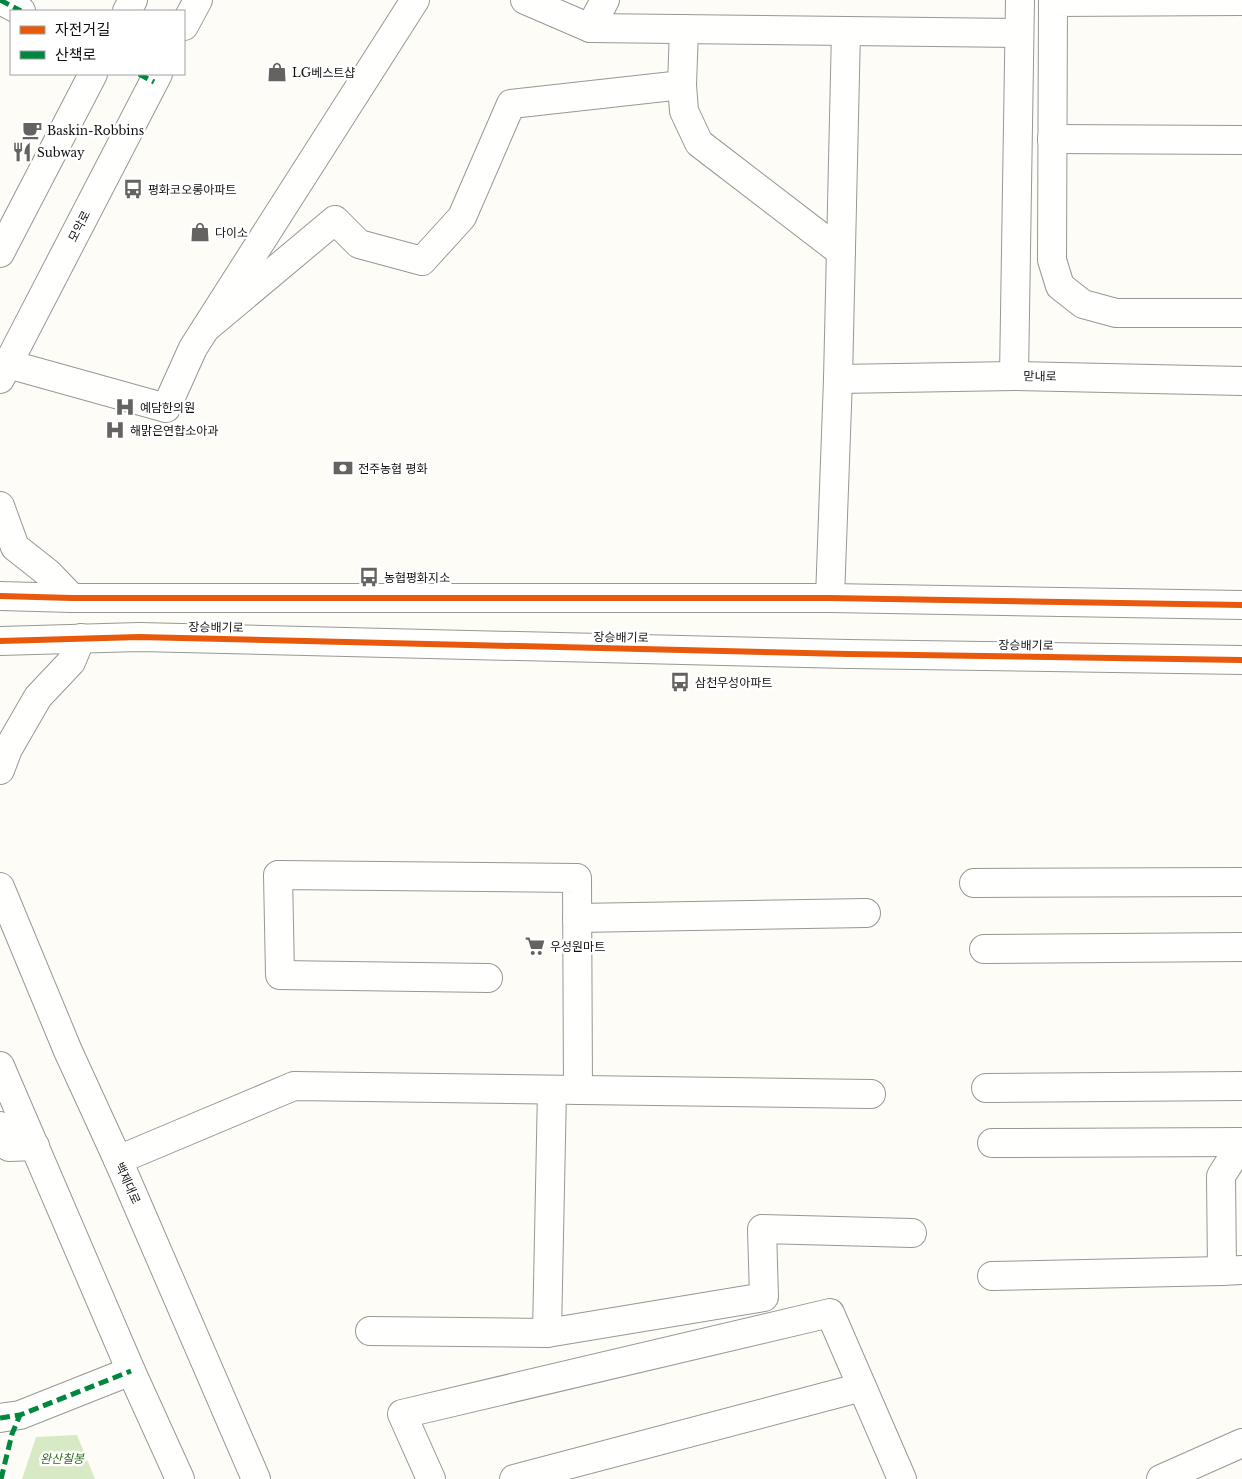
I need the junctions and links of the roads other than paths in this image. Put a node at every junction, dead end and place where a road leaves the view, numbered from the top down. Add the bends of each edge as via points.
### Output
1 (0, 0) edge
2 (198, 0) edge
3 (416, 0) edge
4 (525, 0) edge
5 (605, 0) edge
6 (1020, 0) edge
7 (1242, 1) edge
8 (19, 10) edge
9 (185, 24) edge
10 (590, 28) junction
11 (684, 29) junction
12 (846, 31) junction
13 (1019, 33) junction
14 (92, 75) edge
15 (150, 76) edge
16 (682, 85) junction
17 (1052, 139) junction
18 (1242, 140) edge
19 (841, 252) junction
20 (0, 253) edge
21 (1242, 314) edge
22 (206, 328) junction
23 (4, 371) edge
24 (1014, 376) junction
25 (838, 379) junction
26 (1242, 381) edge
27 (0, 506) edge
28 (0, 596) edge
29 (72, 598) junction
30 (830, 598) junction
31 (1242, 605) edge
32 (81, 638) junction
33 (0, 641) edge
34 (1242, 660) edge
35 (0, 770) edge
36 (1242, 882) edge
37 (974, 884) dead end
38 (0, 887) edge
39 (866, 913) dead end
40 (577, 918) junction
41 (1242, 948) edge
42 (984, 950) dead end
43 (488, 978) dead end
44 (0, 1066) edge
45 (1242, 1086) edge
46 (986, 1088) dead end
47 (565, 1090) junction
48 (871, 1094) dead end
49 (0, 1126) edge
50 (992, 1143) dead end
51 (1242, 1143) edge
52 (35, 1146) junction
53 (118, 1160) junction
54 (912, 1234) dead end
55 (1232, 1270) edge
56 (992, 1276) dead end
57 (370, 1331) dead end
58 (547, 1333) junction
59 (131, 1371) junction
60 (862, 1387) junction
61 (0, 1418) edge
62 (1242, 1443) edge
63 (180, 1479) edge
64 (256, 1479) edge
65 (431, 1479) edge
66 (514, 1479) edge
67 (902, 1479) edge
68 (1161, 1479) edge

1 - 8 street
2 - 9 street
3 - 22 street
4 - 10 street
5 - 10 street
6 - 13 street
7 - 17 street via 1053,2
10 - 11 street
11 - 12 street
11 - 16 street
12 - 13 street
12 - 19 street
13 - 24 street
14 - 20 street
15 - 23 street, 모악로
16 - 19 street via 684,111 699,143
16 - 22 street via 511,104 462,217 422,261 359,244 336,220
17 - 18 street
17 - 21 street via 1052,260 1060,286 1083,304 1116,313
19 - 25 street
22 - 23 street via 193,348 166,408
24 - 25 street, 맏내로
24 - 26 street, 맏내로
25 - 30 street
27 - 29 street via 15,547 48,573
28 - 29 street
29 - 30 street
30 - 31 street
32 - 33 street, 장승배기로
32 - 34 street, 장승배기로
32 - 35 street via 71,662 38,697 8,749
36 - 37 street
38 - 53 street, 백제대로 via 68,1051
39 - 40 street
40 - 43 street via 577,878 278,875 280,975
40 - 47 street
41 - 42 street
44 - 52 street
45 - 46 street
47 - 48 street
47 - 53 street via 294,1086
47 - 58 street
49 - 52 street via 9,1148
50 - 51 street
51 - 55 street via 1221,1176
52 - 59 street
53 - 64 street, 백제대로
54 - 58 street via 762,1229 764,1297
55 - 56 street
57 - 58 street
59 - 61 street via 20,1415
59 - 63 street
60 - 65 street via 830,1314 402,1414
60 - 66 street
60 - 67 street
62 - 68 street

